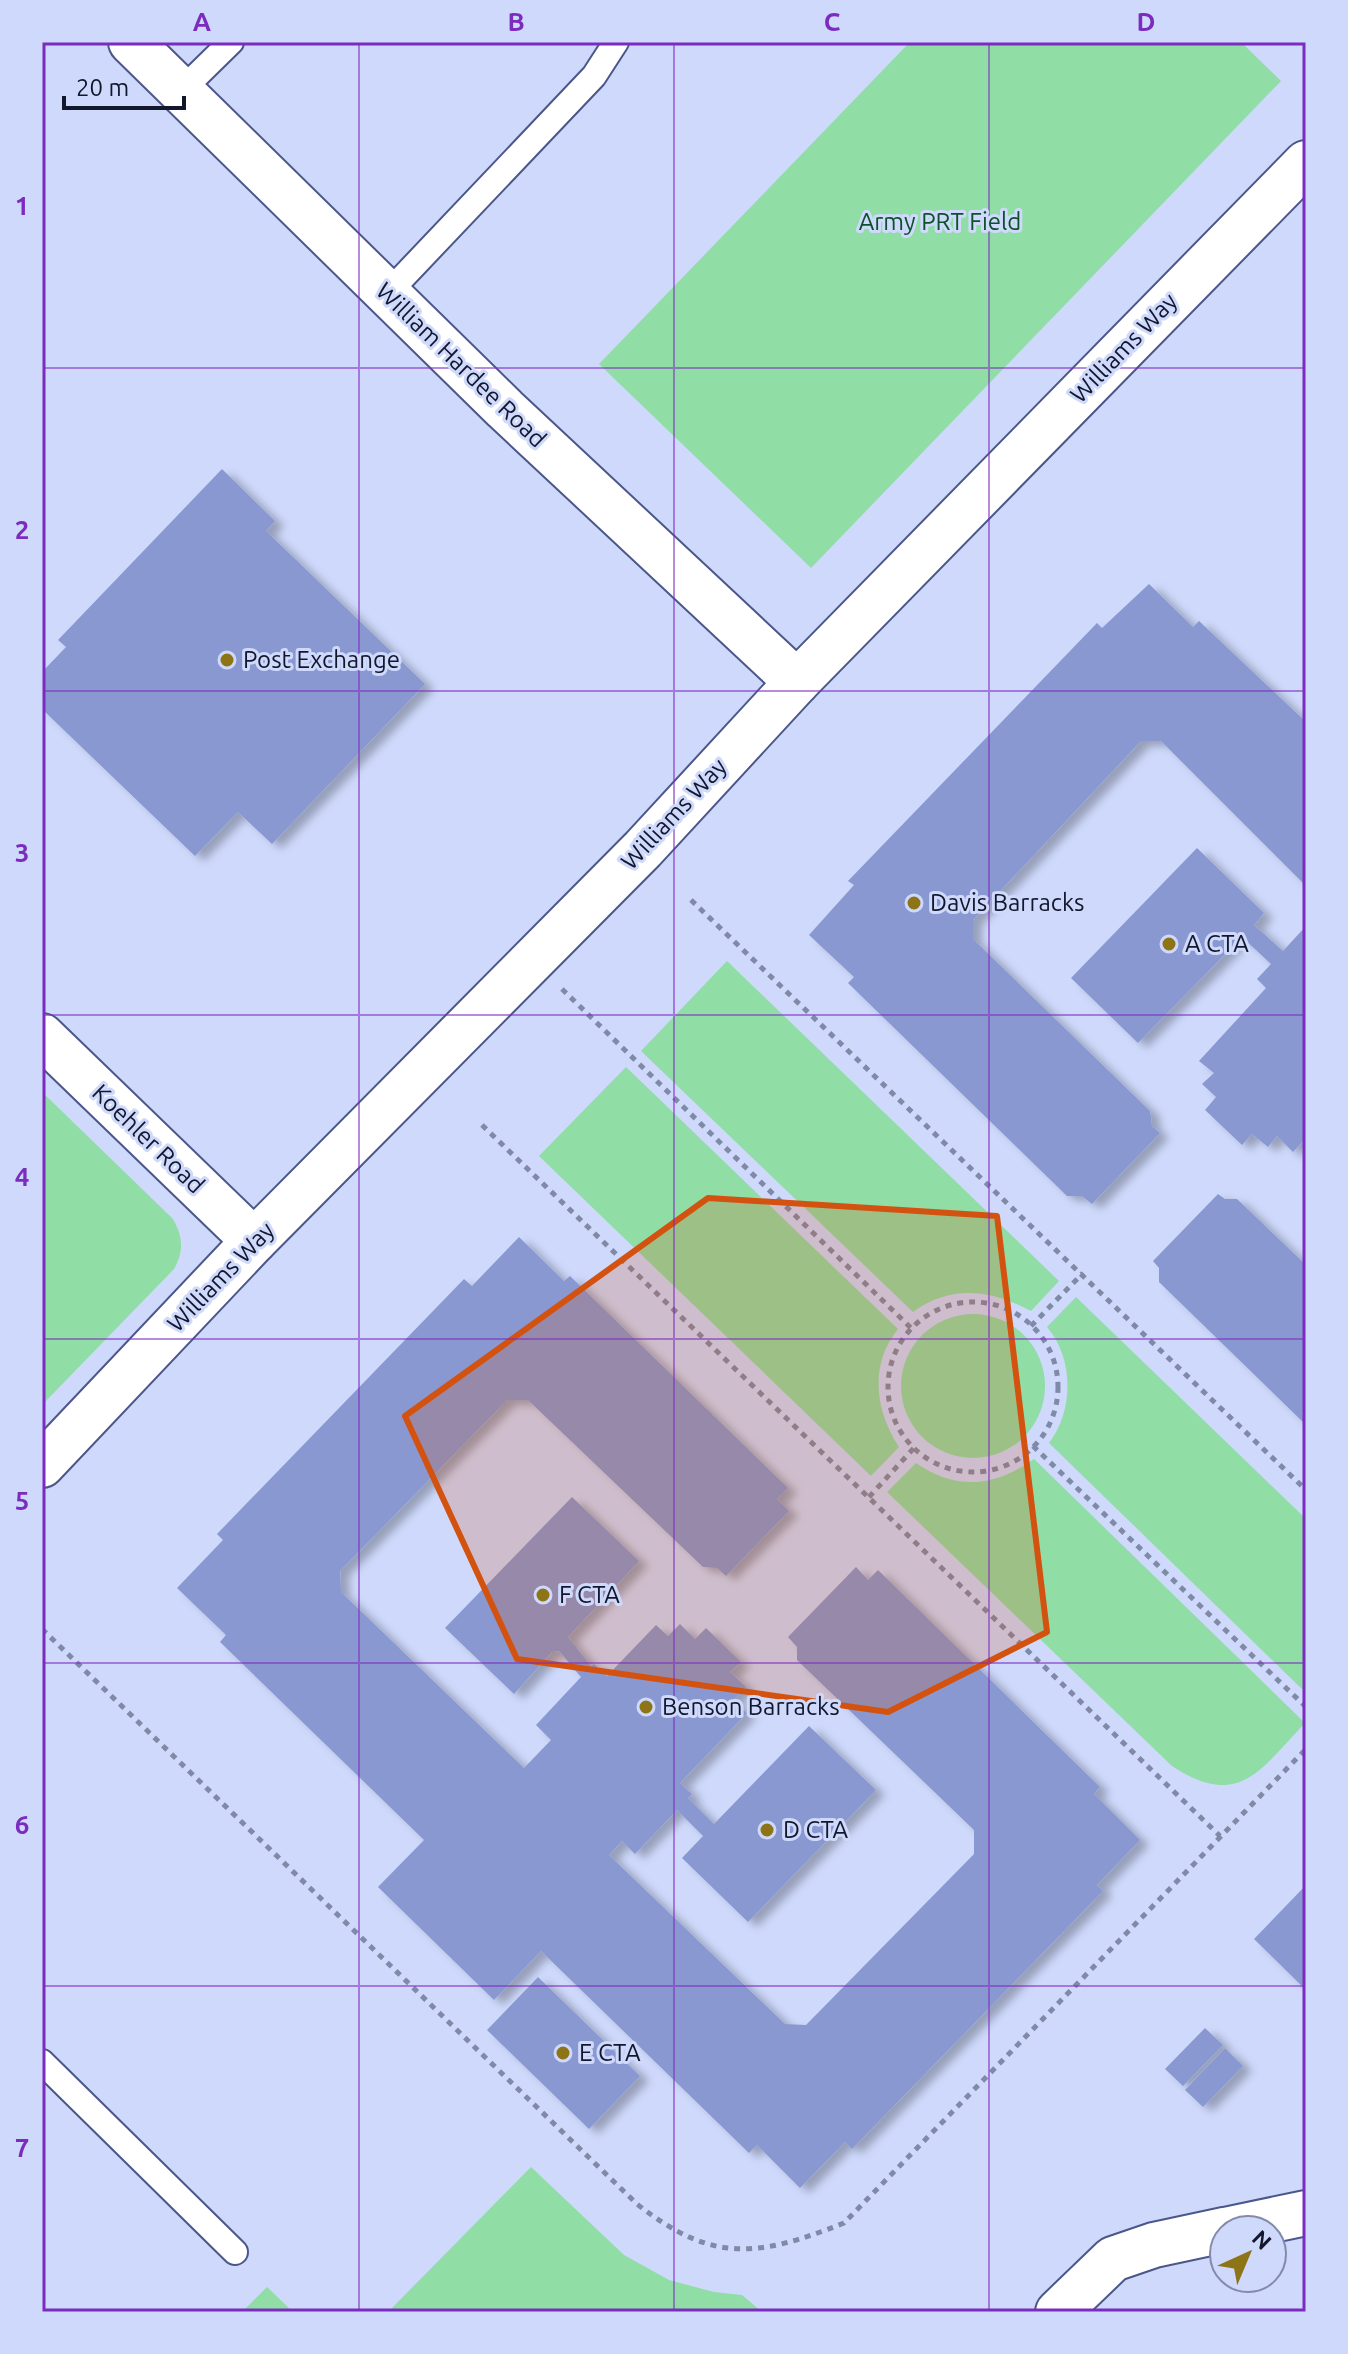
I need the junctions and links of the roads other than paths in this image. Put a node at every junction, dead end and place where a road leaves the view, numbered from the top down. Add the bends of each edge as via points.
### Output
1 (131, 42) edge
2 (231, 42) edge
3 (616, 42) edge
4 (182, 90) junction
5 (1306, 163) edge
6 (387, 294) junction
7 (797, 682) junction
8 (42, 1036) edge
9 (254, 1241) junction
10 (42, 1465) edge
11 (42, 2062) edge
12 (1208, 2234) edge
13 (235, 2252) dead end
14 (1058, 2312) edge

1 - 4 street, William Hardee Road
2 - 4 lane
3 - 6 lane via 594,76
4 - 6 street, William Hardee Road
5 - 7 street, Williams Way
6 - 7 street, William Hardee Road
7 - 9 street, Williams Way via 643,849
8 - 9 street, Koehler Road
9 - 10 street, Williams Way
11 - 13 lane
12 - 14 street via 1113,2259

